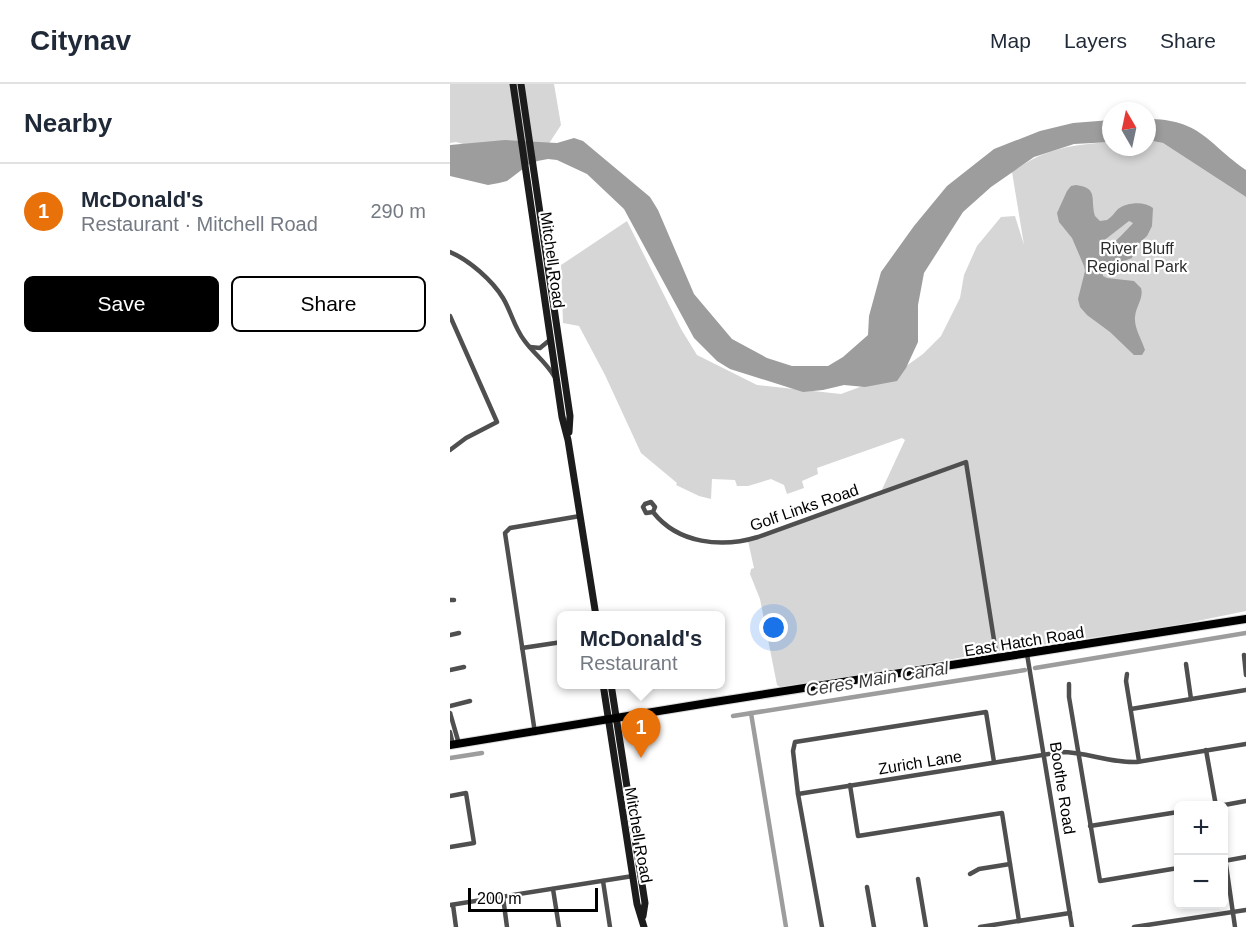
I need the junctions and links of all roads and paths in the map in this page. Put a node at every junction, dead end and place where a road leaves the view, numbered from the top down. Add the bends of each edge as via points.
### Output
1 (513, 84) edge
2 (521, 84) edge
3 (520, 104) junction
4 (540, 236) junction
5 (450, 252) edge
6 (450, 316) edge
7 (456, 330) junction
8 (450, 332) edge
9 (551, 339) junction
10 (530, 348) junction
11 (556, 380) junction
12 (568, 440) junction
13 (450, 450) edge
14 (653, 512) dead end
15 (580, 516) junction
16 (595, 611) edge
17 (1246, 619) edge
18 (459, 633) dead end
19 (450, 635) edge
20 (557, 643) edge
21 (522, 648) junction
22 (1027, 654) junction
23 (1244, 655) dead end
24 (998, 658) junction
25 (1186, 664) dead end
26 (464, 667) dead end
27 (450, 670) edge
28 (1127, 674) dead end
29 (1246, 675) edge
30 (1070, 684) dead end
31 (604, 689) edge
32 (611, 689) edge
33 (1246, 690) edge
34 (1191, 699) junction
35 (470, 701) dead end
36 (450, 706) edge
37 (1131, 709) junction
38 (450, 713) edge
39 (612, 719) junction
40 (450, 732) edge
41 (535, 733) junction
42 (1246, 744) edge
43 (454, 745) edge
44 (1206, 750) junction
45 (1078, 752) junction
46 (1045, 754) junction
47 (1139, 761) junction
48 (994, 762) junction
49 (850, 785) junction
50 (798, 794) junction
51 (450, 796) edge
52 (1216, 801) edge
53 (1246, 801) edge
54 (1228, 804) edge
55 (1174, 813) edge
56 (1090, 826) junction
57 (450, 847) edge
58 (1246, 857) edge
59 (1228, 860) edge
60 (1011, 864) junction
61 (1174, 869) edge
62 (970, 874) dead end
63 (633, 876) junction
64 (918, 879) dead end
65 (603, 881) junction
66 (1228, 884) edge
67 (867, 887) dead end
68 (553, 889) junction
69 (503, 897) junction
70 (451, 905) edge
71 (1246, 910) edge
72 (1233, 912) junction
73 (1070, 913) junction
74 (643, 918) junction
75 (1019, 921) junction
76 (456, 927) edge
77 (507, 927) edge
78 (559, 927) edge
79 (610, 927) edge
80 (644, 927) edge
81 (822, 927) edge
82 (874, 927) edge
83 (926, 927) edge
84 (980, 927) edge
85 (1072, 927) edge
86 (1134, 927) edge
87 (1236, 927) edge

1 - 3 main road, Mitchell Road
2 - 3 main road, Mitchell Road
3 - 4 main road, Mitchell Road
4 - 9 main road, Mitchell Road
4 - 12 main road, Mitchell Road via 570,416
5 - 10 street via 463,258 492,284
6 - 7 street
7 - 8 street
7 - 13 street via 497,422
9 - 10 street via 540,348
9 - 11 main road, Mitchell Road
10 - 11 street
11 - 12 main road, Mitchell Road
12 - 15 main road, Mitchell Road
14 - 24 street, Golf Links Road via 685,535 709,542 737,542 966,462
15 - 16 main road, Mitchell Road
15 - 21 street via 506,530
17 - 22 main road, East Hatch Road
18 - 19 street
20 - 21 street
21 - 41 street
22 - 24 main road, East Hatch Road
22 - 46 street, Boothe Road
23 - 29 street
24 - 39 main road, East Hatch Road
25 - 34 street
26 - 27 street
28 - 37 street
30 - 45 street
31 - 39 main road, Mitchell Road
32 - 39 main road, Mitchell Road
33 - 34 street
34 - 37 street
35 - 36 street
37 - 47 street
38 - 43 street
39 - 41 main road, East Hatch Road
39 - 63 main road, Mitchell Road via 616,779
39 - 74 main road, Mitchell Road via 645,903
40 - 43 street
41 - 43 main road, East Hatch Road
42 - 44 street, Zurich Lane
44 - 47 street, Zurich Lane
44 - 52 street
45 - 46 street, Zurich Lane
45 - 47 street, Zurich Lane via 1119,763
45 - 56 street
46 - 48 street, Zurich Lane
46 - 73 street, Boothe Road
48 - 49 street, Zurich Lane
48 - 50 street via 986,712 795,742
49 - 50 street, Zurich Lane
49 - 60 street via 858,836 1002,813
50 - 81 street
51 - 57 street via 466,793 474,843
53 - 54 street
55 - 56 street
56 - 61 street via 1100,881
58 - 59 street
60 - 62 street
60 - 75 street
63 - 65 street
63 - 74 main road, Mitchell Road
64 - 83 street
65 - 68 street
65 - 79 street
66 - 72 street
67 - 82 street
68 - 69 street
68 - 78 street
69 - 70 street
69 - 77 street
70 - 76 street
71 - 72 street
72 - 86 street
72 - 87 street
73 - 75 street
73 - 85 street, Boothe Road
74 - 80 main road, Mitchell Road
75 - 84 street

